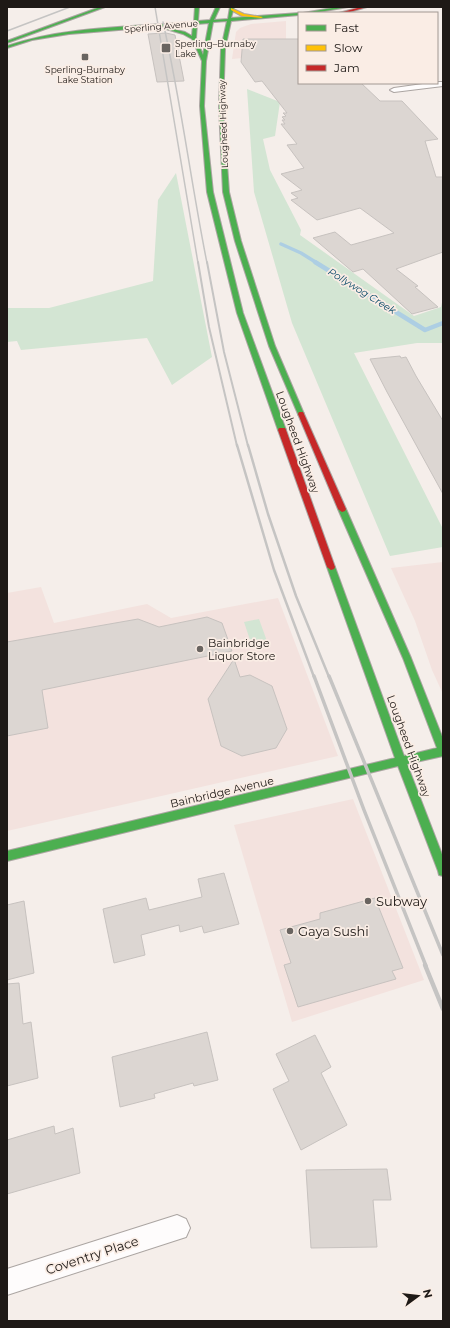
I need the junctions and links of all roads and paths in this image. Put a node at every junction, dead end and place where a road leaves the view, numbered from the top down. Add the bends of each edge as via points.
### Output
1 (103, 7) edge
2 (197, 7) edge
3 (218, 7) edge
4 (346, 7) edge
5 (365, 7) edge
6 (232, 8) edge
7 (312, 12) edge
8 (345, 12) edge
9 (298, 14) edge
10 (261, 18) junction
11 (298, 18) edge
12 (228, 23) junction
13 (211, 24) junction
14 (194, 25) junction
15 (52, 27) junction
16 (168, 29) junction
17 (47, 38) junction
18 (194, 38) junction
19 (7, 42) edge
20 (7, 46) edge
21 (204, 61) junction
22 (437, 84) edge
23 (394, 90) dead end
24 (443, 752) edge
25 (401, 761) junction
26 (7, 856) edge
27 (443, 871) edge
28 (177, 1228) dead end
29 (7, 1282) edge

1 - 15 main road
2 - 14 main road
3 - 13 main road, Lougheed Highway
4 - 7 main road
5 - 8 main road
6 - 10 main road via 243,15
6 - 12 main road, Lougheed Highway
9 - 10 main road, Sperling Avenue
10 - 12 main road, Sperling Avenue
11 - 12 main road, Sperling Avenue
12 - 13 main road, Sperling Avenue
12 - 24 main road, Lougheed Highway via 223,49 221,107 226,192 238,240 272,346 407,658
13 - 14 main road, Sperling Avenue
13 - 21 main road, Lougheed Highway
14 - 16 main road, Sperling Avenue
14 - 17 main road, Sperling Avenue
14 - 18 main road
15 - 17 main road via 46,32
15 - 19 main road
16 - 17 main road, Sperling Avenue
16 - 18 main road
17 - 20 main road, Sperling Avenue
18 - 21 main road
21 - 25 main road, Lougheed Highway via 202,106 210,192 240,312
22 - 23 street
24 - 25 main road, Bainbridge Avenue
25 - 26 main road, Bainbridge Avenue
25 - 27 main road, Lougheed Highway
28 - 29 street, Coventry Place

